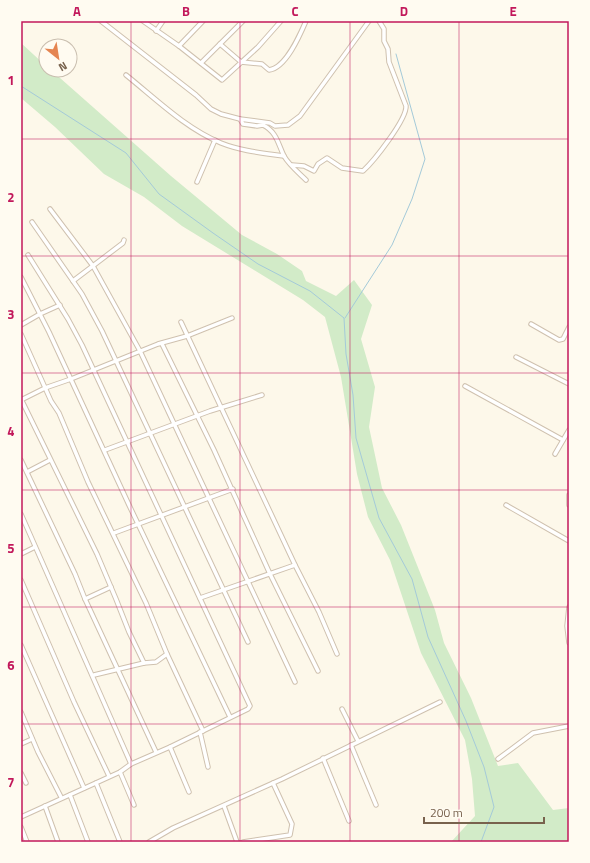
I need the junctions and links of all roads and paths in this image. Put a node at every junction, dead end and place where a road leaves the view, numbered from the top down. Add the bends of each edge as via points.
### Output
1 (101, 21) edge
2 (143, 21) edge
3 (163, 21) edge
4 (203, 21) edge
5 (243, 21) edge
6 (281, 21) edge
7 (306, 21) edge
8 (369, 21) edge
9 (379, 21) edge
10 (156, 31) junction
11 (220, 44) junction
12 (179, 46) junction
13 (241, 62) junction
14 (201, 63) junction
15 (126, 75) dead end
16 (240, 120) junction
17 (215, 140) junction
18 (284, 156) junction
19 (292, 165) junction
20 (306, 180) dead end
21 (197, 182) dead end
22 (50, 209) dead end
23 (32, 222) dead end
24 (124, 240) dead end
25 (28, 255) dead end
26 (93, 266) junction
27 (21, 277) edge
28 (73, 281) junction
29 (60, 305) junction
30 (40, 314) junction
31 (232, 318) dead end
32 (181, 322) dead end
33 (531, 324) dead end
34 (21, 325) edge
35 (569, 327) edge
36 (21, 334) edge
37 (187, 336) junction
38 (162, 344) junction
39 (140, 351) junction
40 (516, 357) dead end
41 (116, 360) junction
42 (93, 370) junction
43 (71, 380) junction
44 (569, 384) edge
45 (465, 386) dead end
46 (45, 388) junction
47 (262, 396) dead end
48 (21, 399) edge
49 (222, 407) junction
50 (198, 416) junction
51 (174, 424) junction
52 (569, 430) edge
53 (151, 433) junction
54 (563, 440) junction
55 (128, 442) junction
56 (105, 450) junction
57 (555, 454) dead end
58 (21, 460) edge
59 (50, 460) junction
60 (27, 472) junction
61 (233, 489) junction
62 (569, 495) edge
63 (209, 497) junction
64 (506, 505) dead end
65 (569, 506) edge
66 (185, 507) junction
67 (21, 514) edge
68 (161, 516) junction
69 (138, 523) junction
70 (114, 533) junction
71 (569, 541) edge
72 (35, 547) junction
73 (21, 554) edge
74 (295, 565) junction
75 (270, 574) junction
76 (21, 580) edge
77 (248, 581) junction
78 (111, 587) junction
79 (224, 589) junction
80 (200, 598) junction
81 (85, 599) junction
82 (569, 607) edge
83 (248, 642) dead end
84 (569, 644) edge
85 (21, 645) edge
86 (167, 654) junction
87 (337, 654) dead end
88 (144, 662) junction
89 (118, 671) junction
90 (318, 671) dead end
91 (94, 675) junction
92 (295, 682) dead end
93 (440, 702) dead end
94 (342, 709) dead end
95 (21, 712) edge
96 (230, 718) junction
97 (569, 726) edge
98 (201, 731) junction
99 (32, 739) junction
100 (358, 741) junction
101 (21, 744) edge
102 (351, 745) junction
103 (170, 748) junction
104 (156, 752) junction
105 (323, 758) junction
106 (498, 759) dead end
107 (131, 764) junction
108 (208, 767) dead end
109 (120, 772) junction
110 (21, 773) edge
111 (109, 776) junction
112 (26, 783) dead end
113 (96, 783) junction
114 (273, 783) junction
115 (84, 788) junction
116 (189, 792) dead end
117 (70, 795) junction
118 (61, 797) junction
119 (134, 805) dead end
120 (376, 805) dead end
121 (45, 806) junction
122 (224, 806) junction
123 (21, 816) edge
124 (349, 821) dead end
125 (21, 827) edge
126 (27, 842) edge
127 (58, 842) edge
128 (88, 842) edge
129 (120, 842) edge
130 (149, 842) edge
131 (237, 842) edge
132 (244, 842) edge

1 - 16 street via 211,109
2 - 10 street
3 - 10 street
4 - 12 street
5 - 11 street
6 - 13 street
7 - 13 street via 293,47 276,68 269,70 262,64
8 - 16 street via 297,119 289,125 275,126 270,123
9 - 19 street via 384,29 384,41 406,112 380,153 364,171 342,168 327,158 318,164 314,171 304,166
10 - 12 street
11 - 13 street
11 - 14 street
12 - 14 street
13 - 14 street via 223,80
15 - 17 street via 178,117
16 - 18 street via 243,124 267,127 278,140
17 - 18 street via 235,147
17 - 21 street
18 - 19 street
19 - 20 street
22 - 26 street
23 - 28 street
24 - 26 street
25 - 29 street
26 - 28 street
26 - 39 street
27 - 30 street
28 - 41 street via 99,324
29 - 30 street
29 - 42 street
30 - 34 street
30 - 43 street
31 - 37 street
32 - 37 street
33 - 35 street via 559,340 563,339
36 - 46 street
37 - 38 street
37 - 49 street
38 - 39 street
38 - 50 street
39 - 41 street
39 - 51 street
40 - 44 street
41 - 42 street
41 - 53 street
42 - 43 street
42 - 55 street
43 - 46 street
43 - 56 street
45 - 54 street
46 - 48 street
46 - 70 street
47 - 49 street
48 - 59 street
49 - 50 street
49 - 74 street
50 - 51 street
50 - 61 street
51 - 53 street
51 - 63 street
52 - 54 street
53 - 55 street
53 - 66 street
54 - 57 street
55 - 56 street
55 - 68 street
56 - 69 street
58 - 60 street
59 - 60 street
59 - 78 street
60 - 81 street
61 - 63 street
61 - 75 street
62 - 65 street
63 - 66 street
63 - 77 street
64 - 71 street
66 - 68 street
66 - 79 street
67 - 72 street
68 - 69 street
68 - 80 street
69 - 70 street
69 - 96 street
70 - 86 street
72 - 73 street
72 - 91 street
74 - 75 street
74 - 87 street
75 - 77 street
75 - 90 street
76 - 111 street
77 - 79 street
77 - 92 street
78 - 81 street
78 - 88 street via 128,632
79 - 80 street
79 - 83 street
80 - 96 street via 250,704 250,708
81 - 89 street
82 - 84 street
85 - 115 street
86 - 88 street via 156,662
86 - 98 street
88 - 89 street
89 - 91 street
89 - 104 street
91 - 107 street
93 - 100 street
94 - 100 street
95 - 99 street
96 - 98 street
97 - 106 street via 533,733
98 - 103 street
98 - 108 street
99 - 101 street
99 - 118 street
100 - 102 street
102 - 105 street
102 - 120 street
103 - 104 street
103 - 116 street
104 - 107 street
105 - 114 street
105 - 124 street
107 - 109 street
109 - 111 street
109 - 119 street
110 - 112 street
111 - 113 street
113 - 115 street
113 - 129 street
114 - 122 street
114 - 132 street via 292,824 292,832 290,835
115 - 117 street
117 - 118 street
117 - 128 street
118 - 121 street
121 - 123 street
121 - 127 street
122 - 130 street via 173,828
122 - 131 street
125 - 126 street

